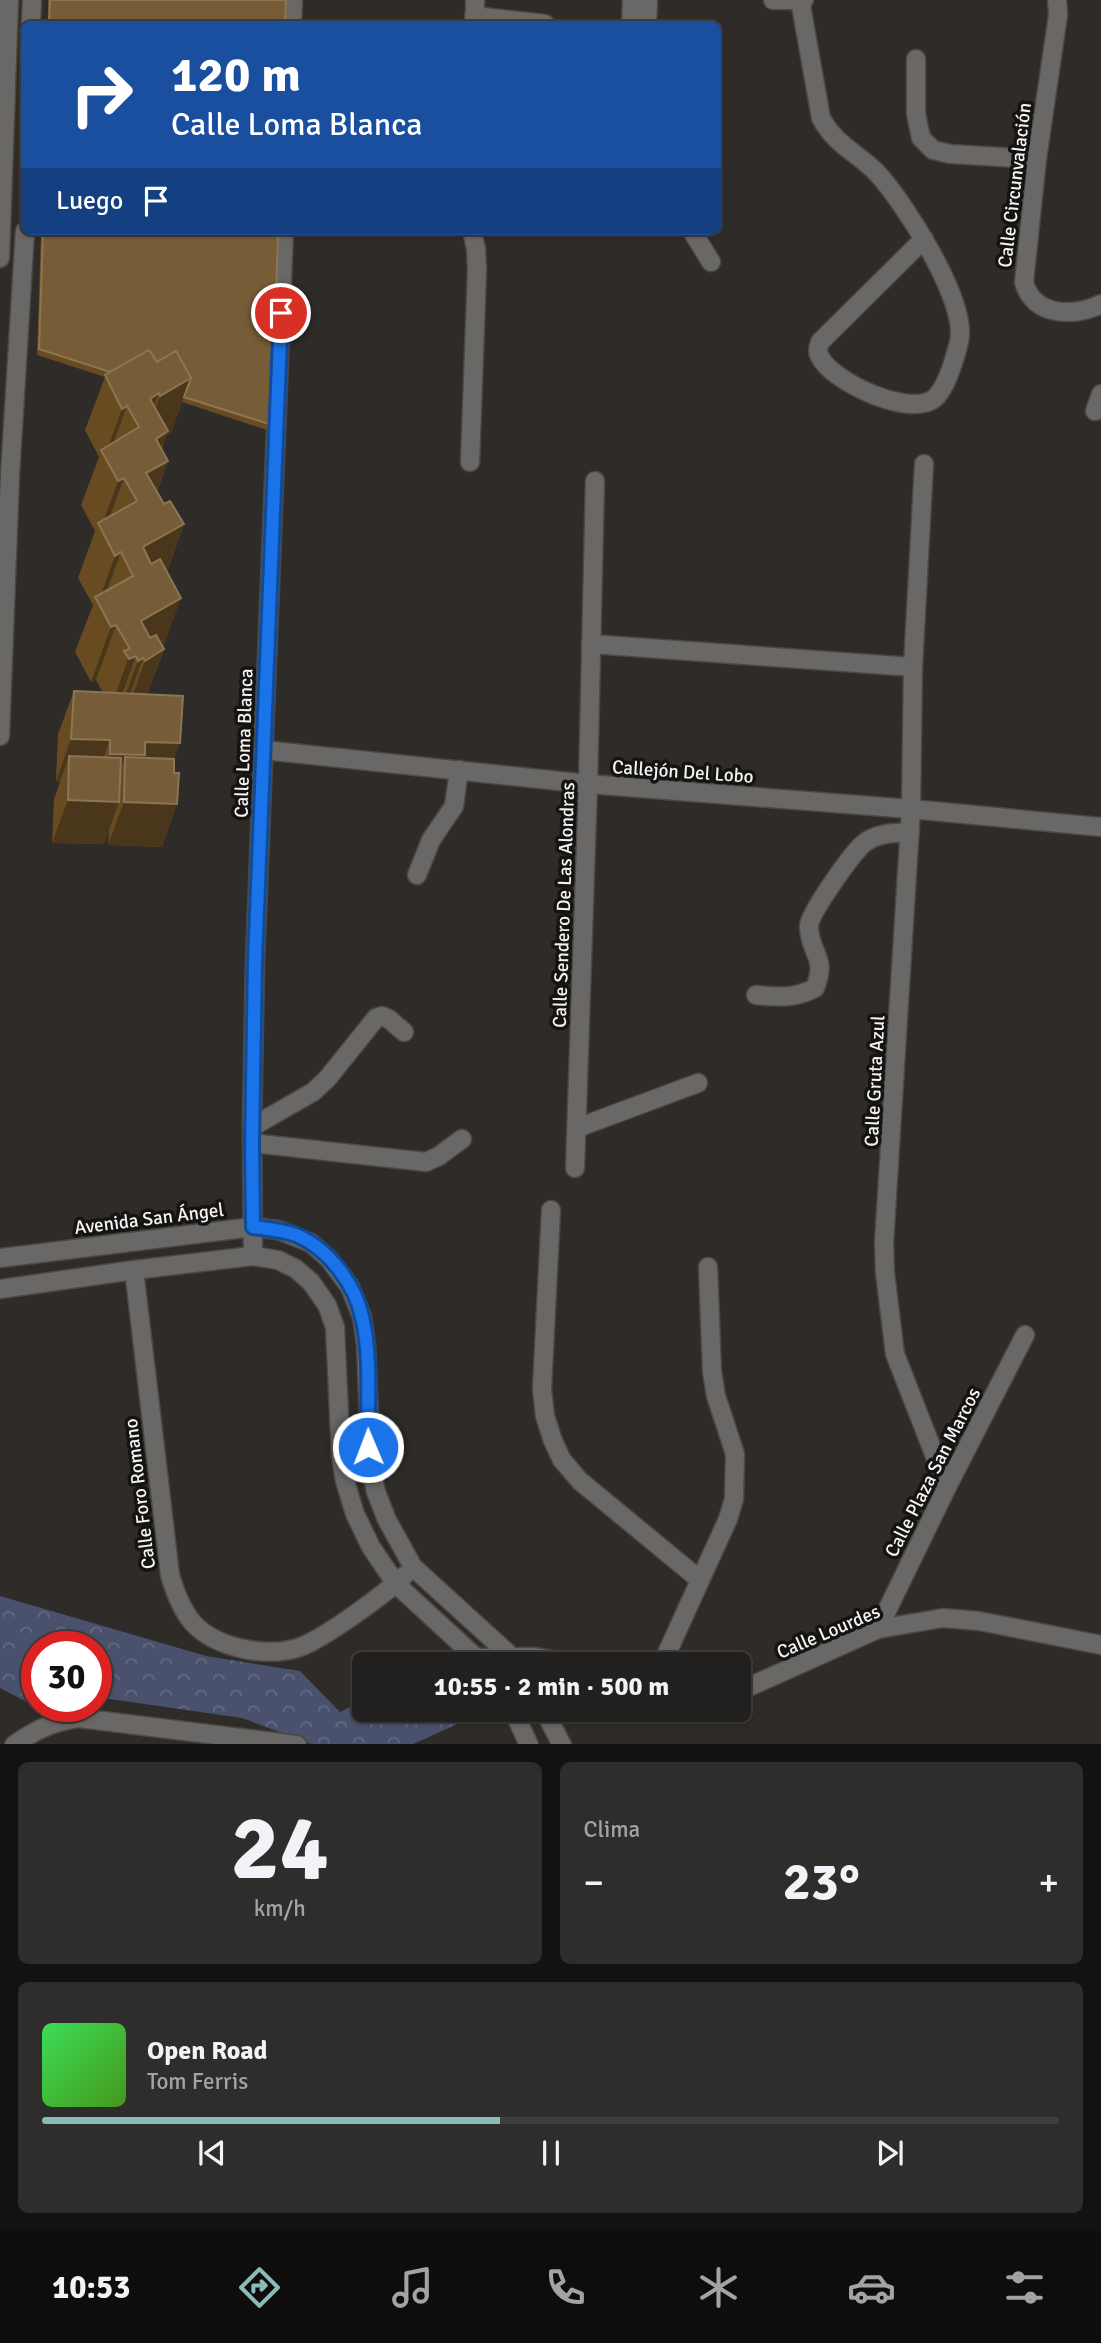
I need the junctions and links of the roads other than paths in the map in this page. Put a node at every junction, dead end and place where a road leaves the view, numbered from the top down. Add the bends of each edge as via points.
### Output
1 (9, 0) edge
2 (32, 0) edge
3 (293, 0) edge
4 (632, 0) edge
5 (648, 0) edge
6 (773, 0) edge
7 (801, 0) edge
8 (1057, 0) edge
9 (475, 14) edge
10 (31, 21) edge
11 (292, 21) edge
12 (524, 21) edge
13 (631, 21) edge
14 (647, 21) edge
15 (4, 47) edge
16 (916, 59) dead end
17 (1037, 159) junction
18 (284, 235) edge
19 (472, 235) edge
20 (694, 235) edge
21 (924, 239) junction
22 (24, 240) edge
23 (0, 247) edge
24 (0, 258) edge
25 (711, 262) dead end
26 (1101, 304) edge
27 (470, 462) dead end
28 (923, 464) dead end
29 (595, 481) dead end
30 (591, 645) junction
31 (913, 667) junction
32 (0, 736) edge
33 (263, 750) junction
34 (458, 769) junction
35 (588, 784) junction
36 (911, 809) junction
37 (1101, 827) edge
38 (910, 832) junction
39 (417, 875) dead end
40 (756, 995) dead end
41 (404, 1032) dead end
42 (698, 1083) dead end
43 (576, 1128) junction
44 (252, 1135) junction
45 (462, 1139) dead end
46 (575, 1168) dead end
47 (551, 1210) dead end
48 (253, 1227) junction
49 (253, 1256) junction
50 (0, 1258) edge
51 (708, 1267) dead end
52 (134, 1270) junction
53 (0, 1289) edge
54 (1025, 1335) dead end
55 (947, 1487) junction
56 (413, 1567) junction
57 (699, 1580) junction
58 (396, 1584) junction
59 (878, 1629) junction
60 (1101, 1645) edge
61 (469, 1652) edge
62 (504, 1652) edge
63 (667, 1652) edge
64 (751, 1686) edge
65 (518, 1722) edge
66 (550, 1722) edge
67 (15, 1744) edge
68 (289, 1744) edge
69 (529, 1744) edge
70 (561, 1744) edge

1 - 15 street
2 - 10 street
3 - 11 street
4 - 13 street
5 - 14 street
6 - 7 street
7 - 21 street via 821,118 828,132 874,170
8 - 17 street, Calle Circunvalación
9 - 12 street
15 - 23 street
16 - 17 street via 916,114 921,138 933,150
17 - 26 street, Calle Circunvalación via 1023,274 1026,291 1040,305 1064,313 1083,312
18 - 33 street, Calle Loma Blanca
19 - 27 street via 477,271
20 - 25 street
21 - 21 street via 955,304 960,340 936,396 924,404 902,404 842,379 821,360 818,351 820,342
22 - 23 street
22 - 32 street
23 - 24 street
28 - 31 street, Calle Gruta Azul
29 - 30 street, Calle Sendero De Las Alondras
30 - 31 street
30 - 35 street, Calle Sendero De Las Alondras
31 - 36 street, Calle Gruta Azul
33 - 34 street, Callejón Del Lobo
33 - 44 street, Calle Loma Blanca
34 - 35 street, Callejón Del Lobo
34 - 39 street via 454,806 431,840
35 - 36 street, Callejón Del Lobo
35 - 43 street, Calle Sendero De Las Alondras
36 - 37 street, Callejón Del Lobo
36 - 38 street, Calle Gruta Azul
38 - 40 street via 877,835 863,844 818,904 809,924 821,963 815,988 784,998
38 - 55 street, Calle Gruta Azul via 885,1273 895,1354
41 - 44 street via 389,1019 376,1018 327,1079
42 - 43 street
43 - 46 street, Calle Sendero De Las Alondras
44 - 45 street via 426,1162
44 - 48 street, Calle Loma Blanca
47 - 57 street via 542,1390 553,1441 580,1481
48 - 49 street, Calle Loma Blanca
48 - 50 street, Avenida San Ángel
48 - 56 street, Avenida San Ángel via 278,1230 311,1243 330,1259 350,1287 365,1336 373,1480 387,1520
49 - 52 street
49 - 58 street via 296,1269 327,1305 338,1352 345,1481 355,1514
51 - 57 street via 712,1371 736,1477 728,1519
52 - 53 street
52 - 58 street, Calle Foro Romano via 170,1575 178,1602 194,1623 214,1639 274,1652 302,1646 329,1631
54 - 55 street, Calle Plaza San Marcos
55 - 59 street, Calle Plaza San Marcos
56 - 58 street, Calle Foro Romano
56 - 62 street, Avenida San Ángel
57 - 63 street
58 - 61 street
59 - 60 street, Calle Lourdes via 943,1618
59 - 64 street, Calle Lourdes
65 - 69 street
66 - 70 street
67 - 68 street via 58,1720 79,1718

